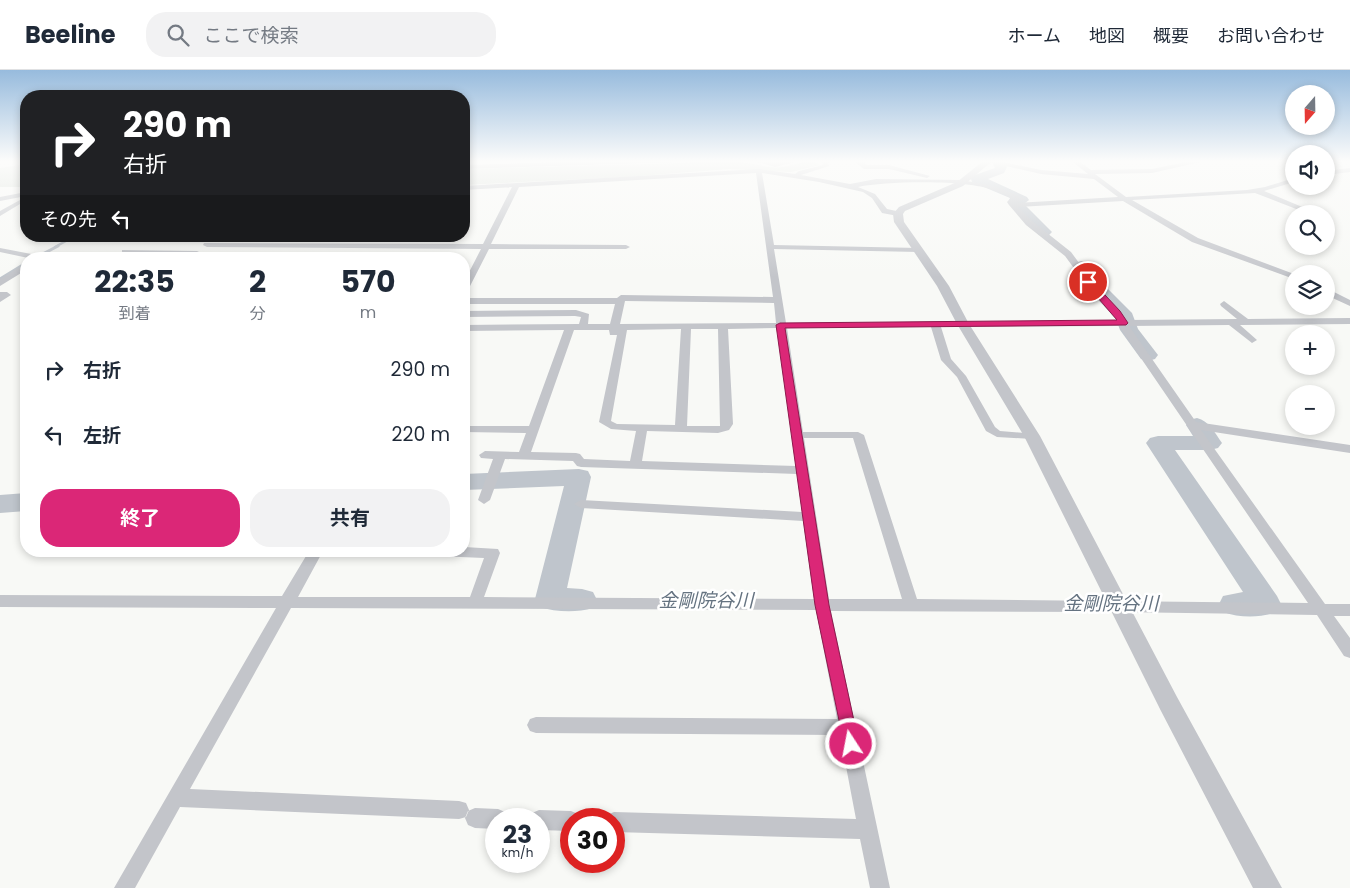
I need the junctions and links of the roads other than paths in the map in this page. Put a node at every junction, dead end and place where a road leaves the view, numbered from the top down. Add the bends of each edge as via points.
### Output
1 (509, 200) edge
2 (763, 200) edge
3 (876, 200) edge
4 (921, 200) edge
5 (1014, 200) edge
6 (1075, 200) edge
7 (1127, 200) edge
8 (1280, 200) edge
9 (20, 201) edge
10 (1017, 202) junction
11 (1292, 205) edge
12 (0, 214) edge
13 (898, 214) junction
14 (211, 242) edge
15 (323, 242) edge
16 (207, 245) junction
17 (320, 246) junction
18 (486, 247) junction
19 (769, 247) junction
20 (626, 248) dead end
21 (0, 250) edge
22 (920, 250) junction
23 (198, 252) edge
24 (20, 254) edge
25 (20, 266) edge
26 (20, 271) edge
27 (1285, 274) edge
28 (0, 276) edge
29 (470, 278) edge
30 (0, 283) edge
31 (0, 294) edge
32 (1335, 296) edge
33 (0, 299) edge
34 (777, 300) junction
35 (470, 301) edge
36 (621, 301) junction
37 (1350, 303) edge
38 (1224, 304) dead end
39 (470, 314) edge
40 (1350, 321) edge
41 (1231, 322) junction
42 (1246, 322) junction
43 (1123, 323) junction
44 (935, 324) junction
45 (963, 324) junction
46 (780, 325) junction
47 (619, 326) junction
48 (686, 326) junction
49 (723, 326) junction
50 (570, 327) junction
51 (583, 327) junction
52 (470, 328) edge
53 (1252, 340) dead end
54 (1192, 425) junction
55 (596, 426) dead end
56 (642, 428) junction
57 (470, 429) edge
58 (681, 429) junction
59 (534, 430) junction
60 (797, 435) junction
61 (1032, 436) junction
62 (1350, 449) edge
63 (485, 455) dead end
64 (500, 456) junction
65 (524, 456) junction
66 (635, 464) junction
67 (802, 470) junction
68 (484, 500) dead end
69 (581, 504) dead end
70 (809, 517) junction
71 (470, 552) edge
72 (313, 557) edge
73 (0, 601) edge
74 (287, 603) junction
75 (475, 603) junction
76 (911, 604) junction
77 (822, 605) junction
78 (1118, 606) junction
79 (1321, 610) junction
80 (1350, 610) edge
81 (1350, 651) edge
82 (536, 725) dead end
83 (847, 727) junction
84 (175, 798) junction
85 (485, 817) edge
86 (625, 822) edge
87 (868, 829) junction
88 (124, 888) edge
89 (880, 888) edge
90 (1268, 888) edge

1 - 18 street
2 - 19 street
3 - 13 street via 882,209
4 - 13 street via 908,205
5 - 10 street
6 - 10 street
7 - 27 street via 1204,244
8 - 11 street
9 - 12 street
10 - 43 street via 1029,223 1068,254
13 - 22 street via 899,222
14 - 16 street
15 - 17 street
16 - 17 street
16 - 23 street
17 - 18 street
18 - 20 street
18 - 29 street
19 - 22 street
19 - 34 street
21 - 24 street
22 - 45 street via 944,286
25 - 28 street
26 - 30 street
31 - 33 street via 7,295
32 - 37 street
34 - 36 street via 621,298
34 - 46 street
35 - 36 street
36 - 47 street
38 - 42 street
39 - 51 street via 576,312 586,316
40 - 42 street
41 - 42 street
41 - 43 street
41 - 53 street
43 - 45 street
43 - 54 street
44 - 45 street
44 - 46 street
44 - 61 street via 946,360 961,376 990,429 996,434
45 - 61 street
46 - 49 street
46 - 60 street
47 - 48 street
47 - 51 street
47 - 55 street
47 - 56 street via 606,422 615,427
48 - 49 street
48 - 58 street
49 - 58 street via 727,424 718,430
50 - 51 street
50 - 52 street
50 - 59 street
54 - 62 street
54 - 79 street
56 - 58 street
56 - 66 street
57 - 59 street
59 - 65 street
60 - 67 street
60 - 76 street via 858,435
61 - 78 street
63 - 64 street
64 - 65 street
64 - 68 street
65 - 66 street via 576,457 581,462
66 - 67 street
67 - 70 street
69 - 70 street
70 - 77 street
71 - 75 street via 493,553
72 - 74 street
73 - 74 street
74 - 75 street
74 - 84 street
75 - 77 street
76 - 77 street
76 - 78 street
77 - 83 street
78 - 79 street
78 - 90 street
79 - 80 street
79 - 81 street
82 - 83 street
83 - 87 street
84 - 85 street
84 - 88 street
86 - 87 street
87 - 89 street

